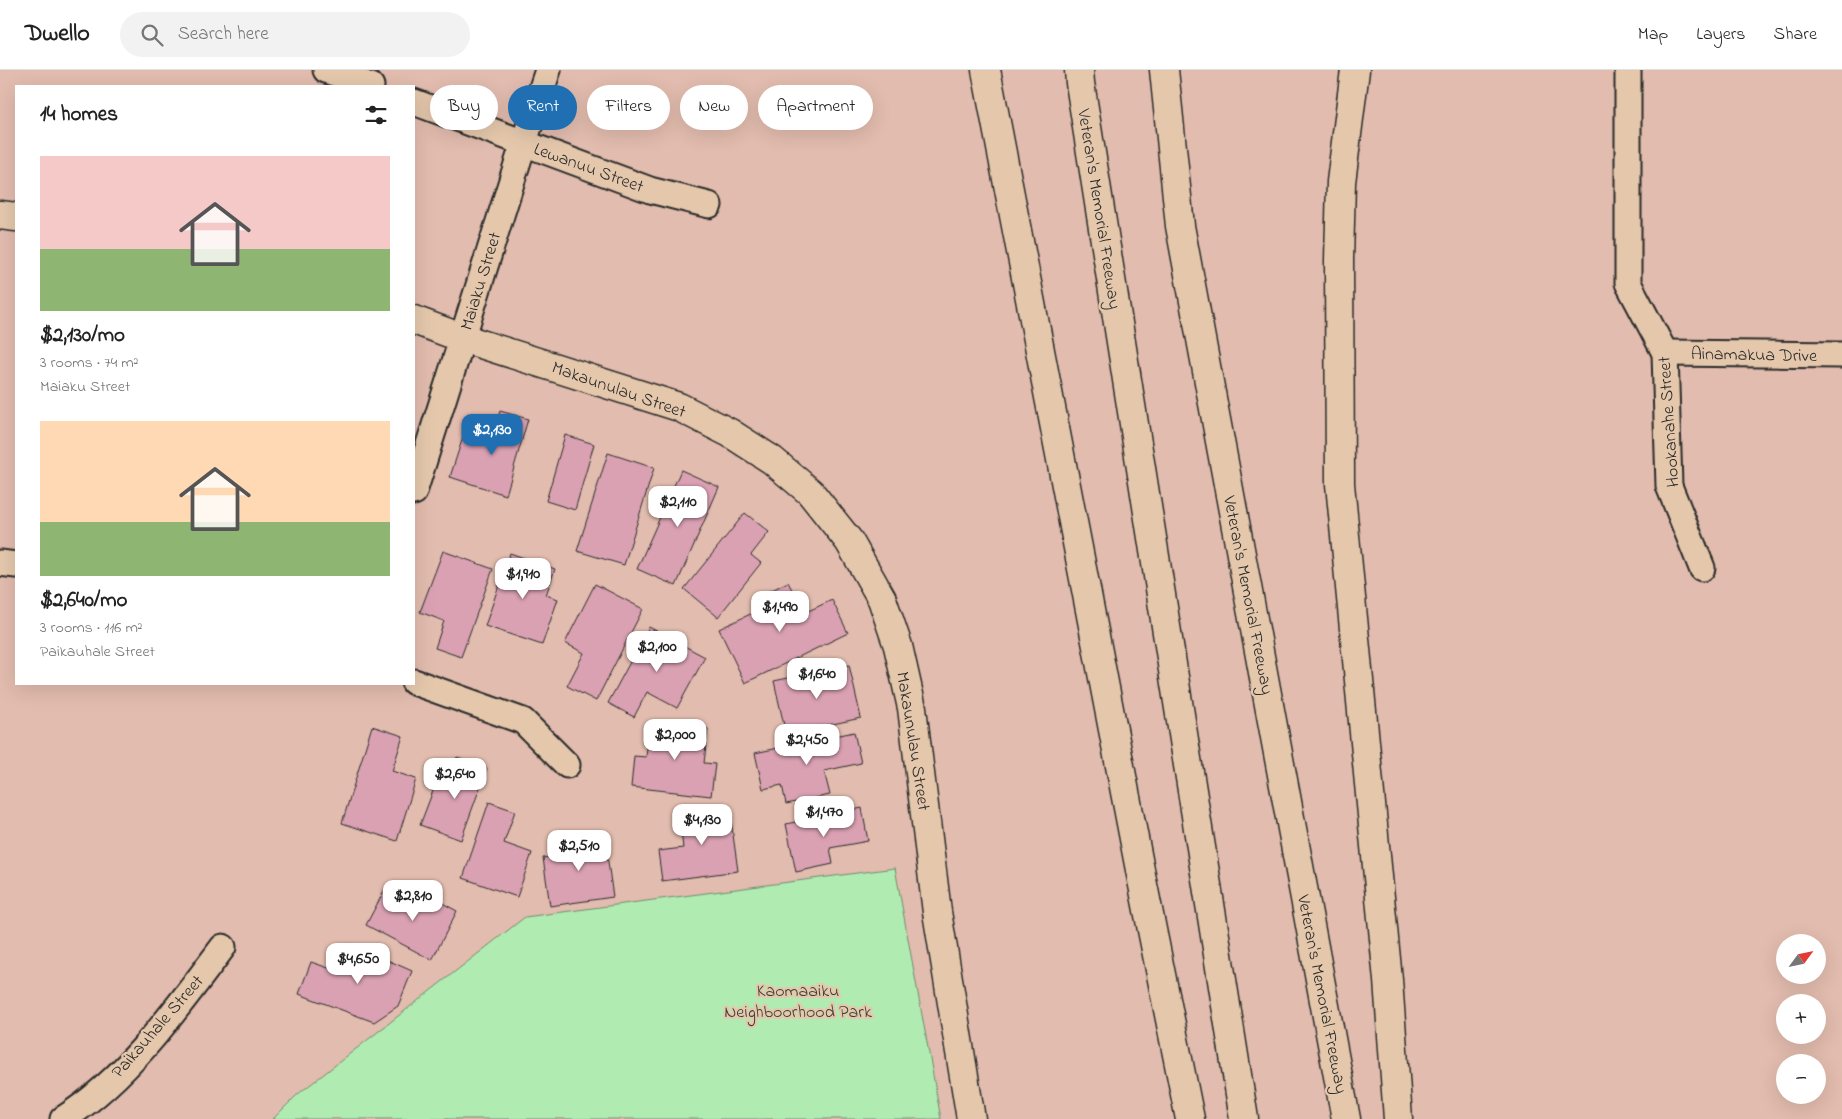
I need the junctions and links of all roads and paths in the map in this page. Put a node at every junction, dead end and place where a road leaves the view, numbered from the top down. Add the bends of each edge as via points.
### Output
1 (326, 70) edge
2 (548, 70) edge
3 (986, 70) edge
4 (1164, 70) edge
5 (1355, 70) edge
6 (1628, 70) edge
7 (1079, 74) edge
8 (367, 85) edge
9 (415, 102) edge
10 (524, 142) junction
11 (709, 205) dead end
12 (0, 215) edge
13 (15, 217) edge
14 (415, 320) edge
15 (462, 338) junction
16 (1665, 353) junction
17 (1842, 355) edge
18 (415, 489) edge
19 (0, 563) edge
20 (15, 565) edge
21 (1702, 568) dead end
22 (415, 682) edge
23 (567, 765) dead end
24 (223, 947) dead end
25 (63, 1119) edge
26 (971, 1119) edge
27 (1190, 1119) edge
28 (1244, 1119) edge
29 (1346, 1119) edge
30 (1398, 1119) edge

1 - 8 street
2 - 10 street, Maiaku Street
3 - 27 main road
4 - 29 main road, Veteran's Memorial Freeway via 1180,226
5 - 30 main road via 1341,182 1340,484 1388,980
6 - 16 street, Hookanahe Street via 1628,283
7 - 28 main road, Veteran's Memorial Freeway
9 - 10 street, Lewanuu Street
10 - 11 street, Lewanuu Street via 650,190
10 - 15 street, Maiaku Street
12 - 13 main road
14 - 15 main road, Makaunulau Street
15 - 18 street, Maiaku Street
15 - 26 main road, Makaunulau Street via 679,407 730,433 772,460 810,492 849,541 882,599 898,646 912,708 937,912
16 - 17 street, Ainamakua Drive
16 - 21 street, Hookanahe Street via 1669,486
19 - 20 street
22 - 23 street via 524,721
24 - 25 street, Paikauhale Street via 130,1063

